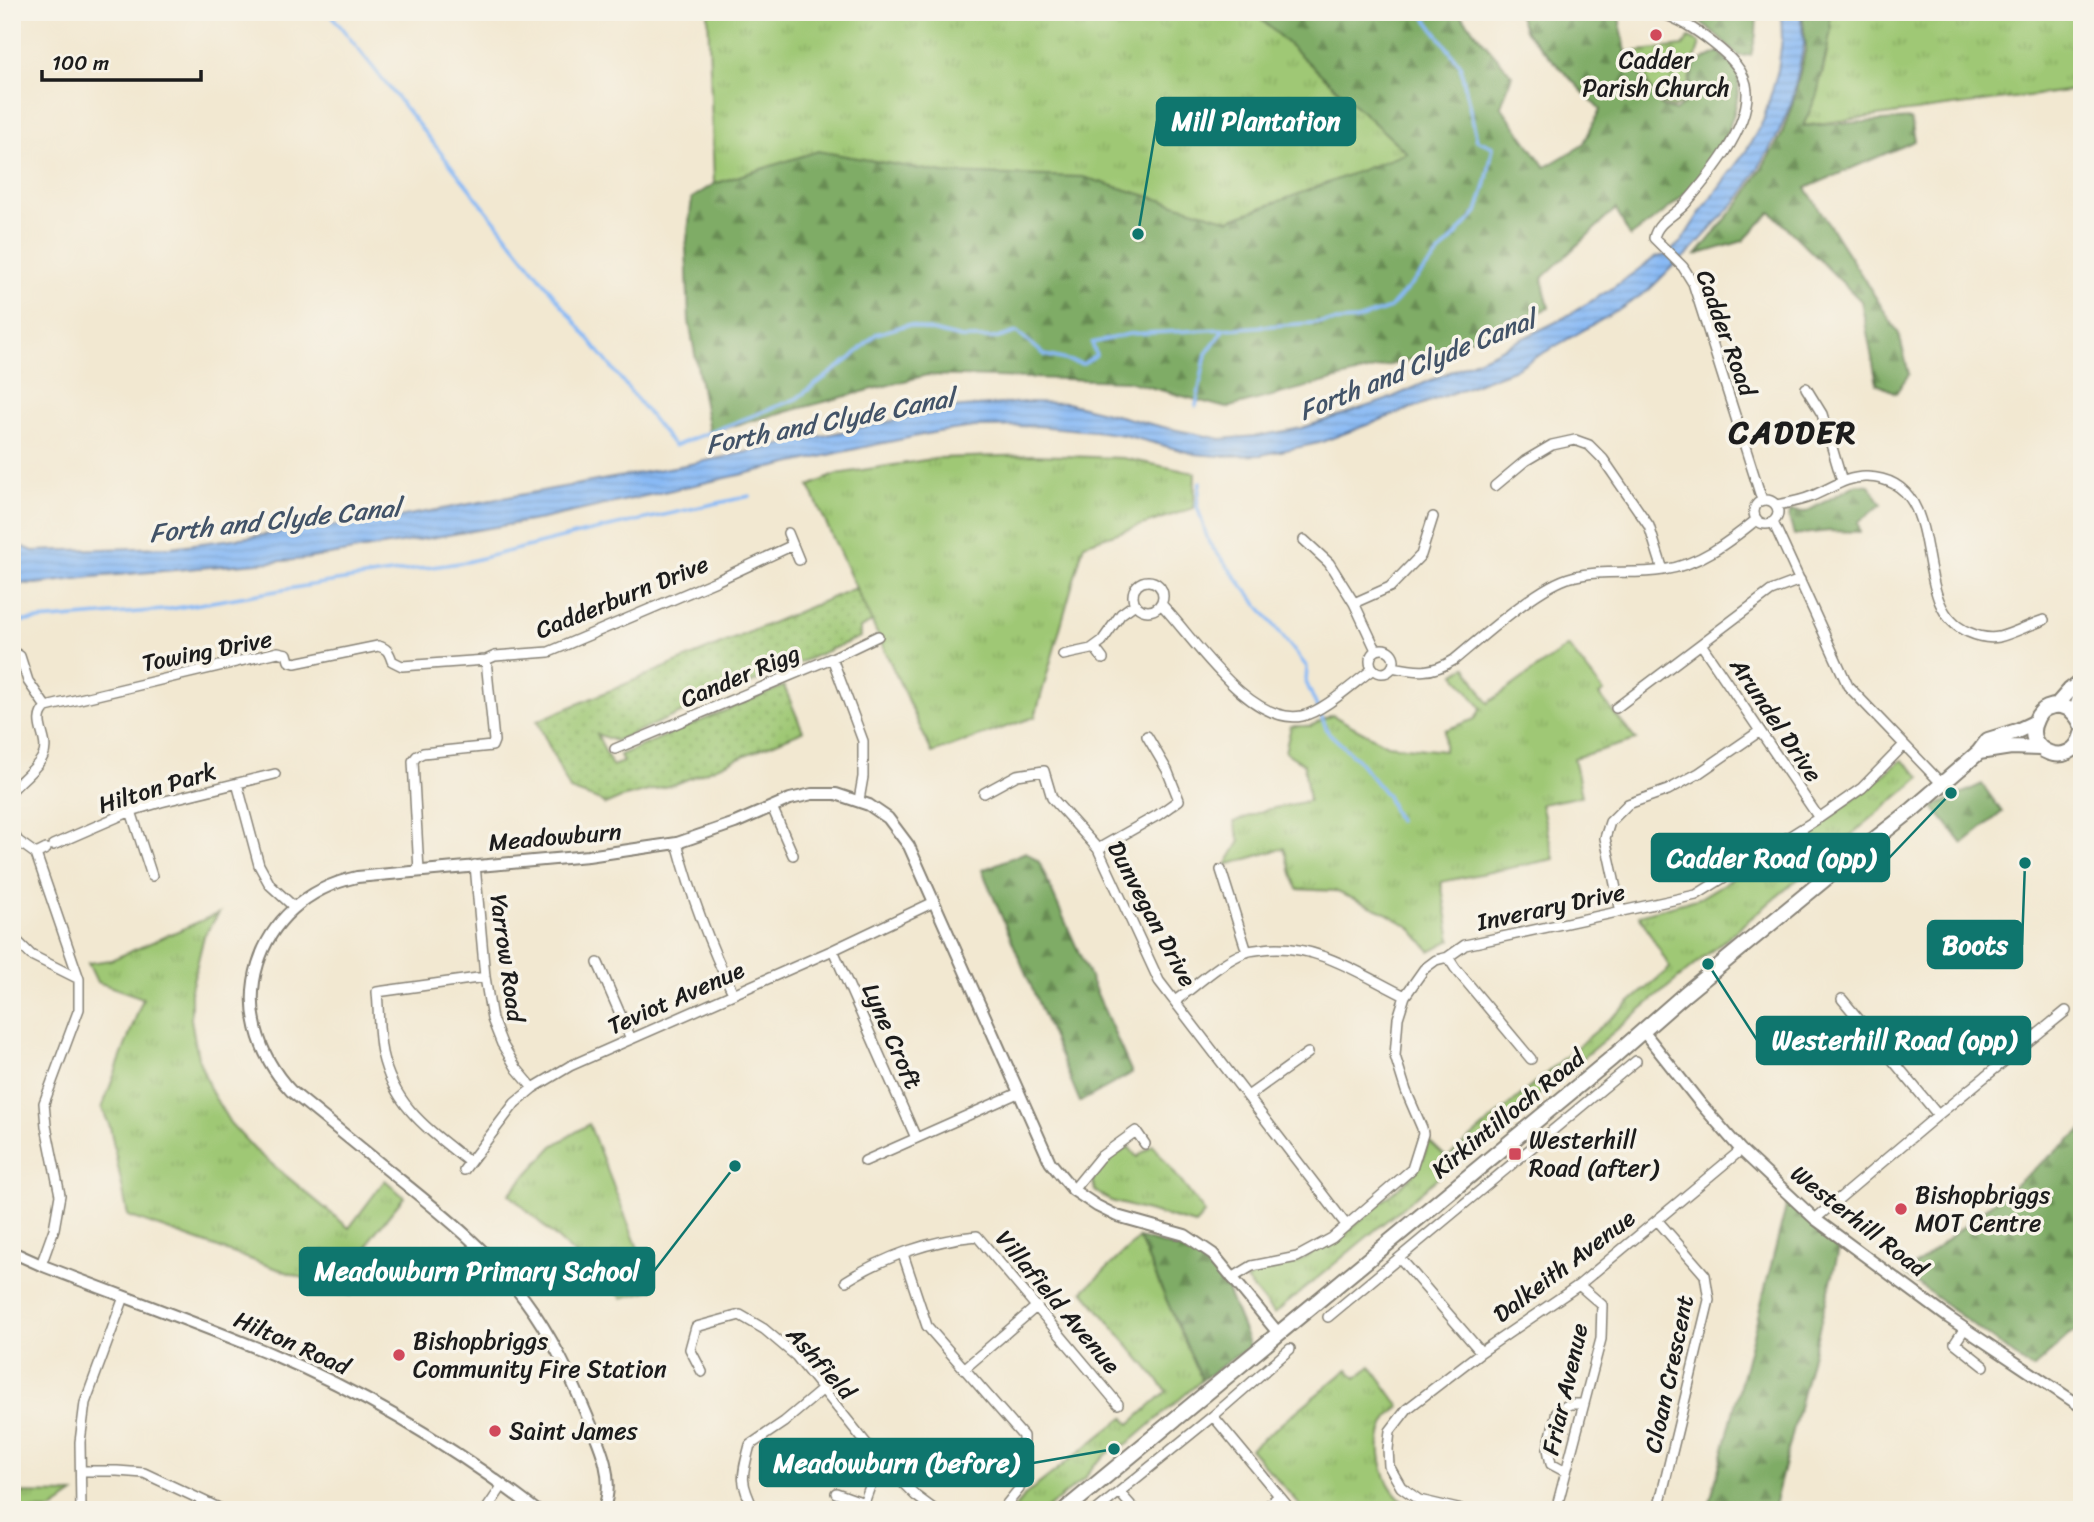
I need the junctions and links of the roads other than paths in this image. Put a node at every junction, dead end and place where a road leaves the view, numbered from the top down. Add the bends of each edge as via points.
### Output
1 (1658, 12) edge
2 (1806, 388) dead end
3 (1842, 481) junction
4 (1495, 486) dead end
5 (1762, 500) junction
6 (1776, 505) junction
7 (1433, 517) dead end
8 (1756, 520) junction
9 (1773, 522) junction
10 (788, 533) dead end
11 (1304, 540) dead end
12 (793, 545) junction
13 (799, 559) dead end
14 (1664, 570) junction
15 (1800, 580) junction
16 (1354, 603) junction
17 (1135, 604) junction
18 (1161, 604) junction
19 (2044, 620) dead end
20 (878, 636) dead end
21 (1701, 644) junction
22 (1094, 647) junction
23 (1376, 650) junction
24 (12, 651) edge
25 (1063, 655) dead end
26 (832, 658) junction
27 (1102, 659) dead end
28 (486, 660) junction
29 (1392, 667) junction
30 (1373, 669) junction
31 (2082, 681) edge
32 (2082, 692) edge
33 (2056, 706) junction
34 (46, 707) junction
35 (1616, 708) dead end
36 (2079, 720) edge
37 (2034, 723) junction
38 (1760, 731) junction
39 (2082, 734) edge
40 (1147, 736) dead end
41 (1903, 746) junction
42 (2040, 748) junction
43 (615, 749) dead end
44 (1979, 752) junction
45 (275, 774) dead end
46 (237, 783) junction
47 (1941, 783) junction
48 (12, 790) edge
49 (984, 793) dead end
50 (859, 800) junction
51 (772, 807) junction
52 (131, 811) junction
53 (1819, 818) junction
54 (12, 831) edge
55 (677, 843) junction
56 (1098, 849) junction
57 (36, 854) junction
58 (793, 855) dead end
59 (475, 865) junction
60 (1221, 870) dead end
61 (419, 871) junction
62 (152, 876) dead end
63 (934, 902) junction
64 (294, 907) junction
65 (1621, 912) junction
66 (12, 936) edge
67 (833, 950) junction
68 (1247, 951) junction
69 (1448, 957) junction
70 (598, 963) dead end
71 (485, 977) junction
72 (79, 979) junction
73 (733, 993) junction
74 (1405, 996) junction
75 (1842, 999) dead end
76 (1175, 1001) junction
77 (2066, 1011) dead end
78 (1643, 1031) junction
79 (631, 1039) junction
80 (1308, 1053) dead end
81 (1531, 1059) dead end
82 (1636, 1061) dead end
83 (533, 1088) junction
84 (1018, 1093) junction
85 (1248, 1096) junction
86 (1938, 1115) junction
87 (916, 1138) junction
88 (1145, 1144) dead end
89 (1741, 1150) junction
90 (865, 1161) dead end
91 (1073, 1189) junction
92 (1815, 1219) junction
93 (1657, 1220) junction
94 (1347, 1226) junction
95 (12, 1252) edge
96 (903, 1254) junction
97 (1400, 1258) junction
98 (41, 1265) junction
99 (1232, 1278) junction
100 (846, 1281) dead end
101 (1579, 1285) junction
102 (124, 1297) junction
103 (1037, 1306) junction
104 (1328, 1317) dead end
105 (1965, 1328) junction
106 (1279, 1334) junction
107 (1290, 1349) dead end
108 (1481, 1352) junction
109 (1984, 1366) dead end
110 (964, 1369) junction
111 (702, 1372) dead end
112 (822, 1390) junction
113 (1118, 1404) dead end
114 (1583, 1404) junction
115 (2082, 1406) edge
116 (1213, 1416) junction
117 (81, 1471) junction
118 (1566, 1472) junction
119 (872, 1481) dead end
120 (503, 1485) junction
121 (1119, 1492) junction
122 (836, 1493) dead end
123 (1279, 1496) junction
124 (863, 1506) edge
125 (81, 1510) edge
126 (223, 1510) edge
127 (486, 1510) edge
128 (536, 1510) edge
129 (603, 1510) edge
130 (754, 1510) edge
131 (935, 1510) edge
132 (1002, 1510) edge
133 (1065, 1510) edge
134 (1097, 1510) edge
135 (1135, 1510) edge
136 (1264, 1510) edge
137 (1291, 1510) edge
138 (1462, 1510) edge
139 (1556, 1510) edge
140 (1658, 1510) edge

1 - 5 street, Cadder Road via 1680,20 1730,58 1747,89 1735,135 1714,171 1680,210 1661,223 1654,238 1693,283
2 - 3 street via 1822,414
3 - 6 street via 1811,497
3 - 19 street via 1866,477 1896,484 1914,501 1944,614 1958,628 1977,636 1997,637
4 - 14 street via 1552,445 1575,440 1589,445 1649,526
5 - 6 street
5 - 8 street via 1754,509
6 - 9 street
7 - 16 street via 1421,555 1390,587
8 - 9 street via 1766,525
8 - 14 street via 1700,558
9 - 15 street
10 - 12 street
11 - 16 street via 1329,563
12 - 13 street
12 - 28 street, Cadderburn Drive via 549,652
14 - 29 street via 1570,577 1537,594 1439,668 1418,672
15 - 21 street via 1771,592
15 - 41 street via 1848,686
16 - 23 street
17 - 18 street via 1150,611
17 - 18 street via 1135,589 1147,581 1161,589
17 - 22 street
18 - 30 street via 1219,672 1276,715 1302,716 1329,703
20 - 26 street, Cander Rigg
21 - 35 street
21 - 38 street, Arundel Drive
22 - 25 street
22 - 27 street
23 - 29 street via 1390,653
23 - 30 street via 1370,659
24 - 34 street via 20,656 28,681
26 - 43 street, Cander Rigg
26 - 50 street via 863,741
28 - 34 street, Towing Drive via 402,666 378,646 295,663 278,652
28 - 61 street via 494,744 423,753 413,761
29 - 30 street via 1383,673
31 - 33 main road
32 - 36 main road
33 - 36 main road via 2063,706
33 - 37 main road, Kirkintilloch Road via 2042,711
34 - 48 street via 38,719 43,756
37 - 42 main road
37 - 44 main road, Kirkintilloch Road via 1988,740
38 - 53 street, Arundel Drive
38 - 65 street via 1668,790 1628,804 1610,822 1605,838
39 - 42 main road via 2069,752 2049,754
40 - 56 street via 1179,800
41 - 47 street
41 - 53 street, Inverary Drive via 1862,788
42 - 44 main road
44 - 47 main road, Kirkintilloch Road
45 - 46 street, Hilton Park
46 - 52 street, Hilton Park
46 - 64 street via 259,865 270,885
47 - 78 main road, Kirkintilloch Road
49 - 56 street, Dunvegan Drive via 1017,775 1044,771 1052,798
50 - 51 street, Meadowburn via 813,793
50 - 63 street, Meadowburn via 879,811 903,836
51 - 55 street, Meadowburn
51 - 58 street
52 - 57 street, Hilton Park
52 - 62 street
53 - 65 street, Inverary Drive via 1696,895
54 - 57 street
55 - 59 street, Meadowburn
55 - 73 street via 708,941
56 - 76 street, Dunvegan Drive via 1159,981
57 - 72 street
59 - 61 street, Meadowburn
59 - 71 street, Yarrow Road
60 - 68 street
61 - 64 street, Meadowburn via 346,879
63 - 67 street, Teviot Avenue
63 - 84 street, Meadowburn
64 - 129 street, Meadowburn via 268,940 254,980 254,1021 273,1071 291,1091 470,1238 526,1301 574,1383 599,1443 609,1481
65 - 69 street, Inverary Drive via 1465,945
66 - 72 street via 31,955
67 - 73 street, Teviot Avenue
67 - 87 street, Lyne Croft
68 - 74 street via 1273,948 1324,955
68 - 76 street
69 - 74 street, Inverary Drive via 1424,969
69 - 81 street
70 - 79 street
71 - 83 street, Yarrow Road via 492,1019 502,1044
71 - 83 street, Teviot Avenue via 377,992 381,1050 389,1076 402,1102 466,1166 515,1103
72 - 98 street via 79,1010 44,1104 60,1195
73 - 79 street, Teviot Avenue
74 - 94 street, Inverary Drive via 1395,1056 1423,1134 1412,1169
75 - 86 street
76 - 85 street, Dunvegan Drive
77 - 86 street
78 - 89 street, Westerhill Road
78 - 106 main road, Kirkintilloch Road
79 - 83 street, Teviot Avenue
80 - 85 street
82 - 97 street
84 - 87 street
84 - 91 street, Meadowburn via 1050,1162
85 - 94 street, Dunvegan Drive
86 - 92 street
87 - 90 street
88 - 91 street via 1136,1131 1100,1157
89 - 92 street, Westerhill Road
89 - 93 street, Dalkeith Avenue
91 - 99 street, Meadowburn via 1117,1216 1185,1235 1213,1254
92 - 105 street, Westerhill Road
93 - 101 street, Dalkeith Avenue
93 - 140 street, Cloan Crescent via 1705,1275 1709,1300
94 - 99 street, Inverary Drive via 1297,1257 1252,1266
95 - 98 street, Hilton Road
96 - 100 street, Villafield Avenue
96 - 103 street, Villafield Avenue via 949,1239 977,1236
96 - 110 street via 927,1326
97 - 104 street
97 - 108 street
98 - 102 street, Hilton Road
99 - 106 street, Meadowburn
101 - 108 street, Dalkeith Avenue
101 - 114 street, Friar Avenue via 1602,1306 1601,1339
102 - 117 street via 85,1403
102 - 120 street, Hilton Road via 274,1355 373,1403
103 - 110 street
103 - 113 street, Villafield Avenue
105 - 109 street via 1955,1343
105 - 115 street, Westerhill Road
106 - 133 main road, Kirkintilloch Road
107 - 116 street
108 - 138 street, Dalkeith Avenue via 1407,1409 1390,1431 1389,1466 1401,1487 1419,1500
110 - 132 street via 1023,1436 1019,1489
111 - 112 street, Ashfield via 690,1349 696,1327 740,1315 796,1356
112 - 130 street via 750,1445 742,1478
112 - 131 street, Ashfield via 878,1458
114 - 118 street, Friar Avenue
114 - 118 street via 1557,1411 1548,1450 1551,1464
116 - 121 street
116 - 123 street
117 - 125 street
117 - 126 street via 144,1473
118 - 139 street, Friar Avenue
119 - 124 street
120 - 127 street
120 - 128 street, Hilton Road
121 - 134 street
121 - 135 street
122 - 124 street
123 - 136 street
123 - 137 street

